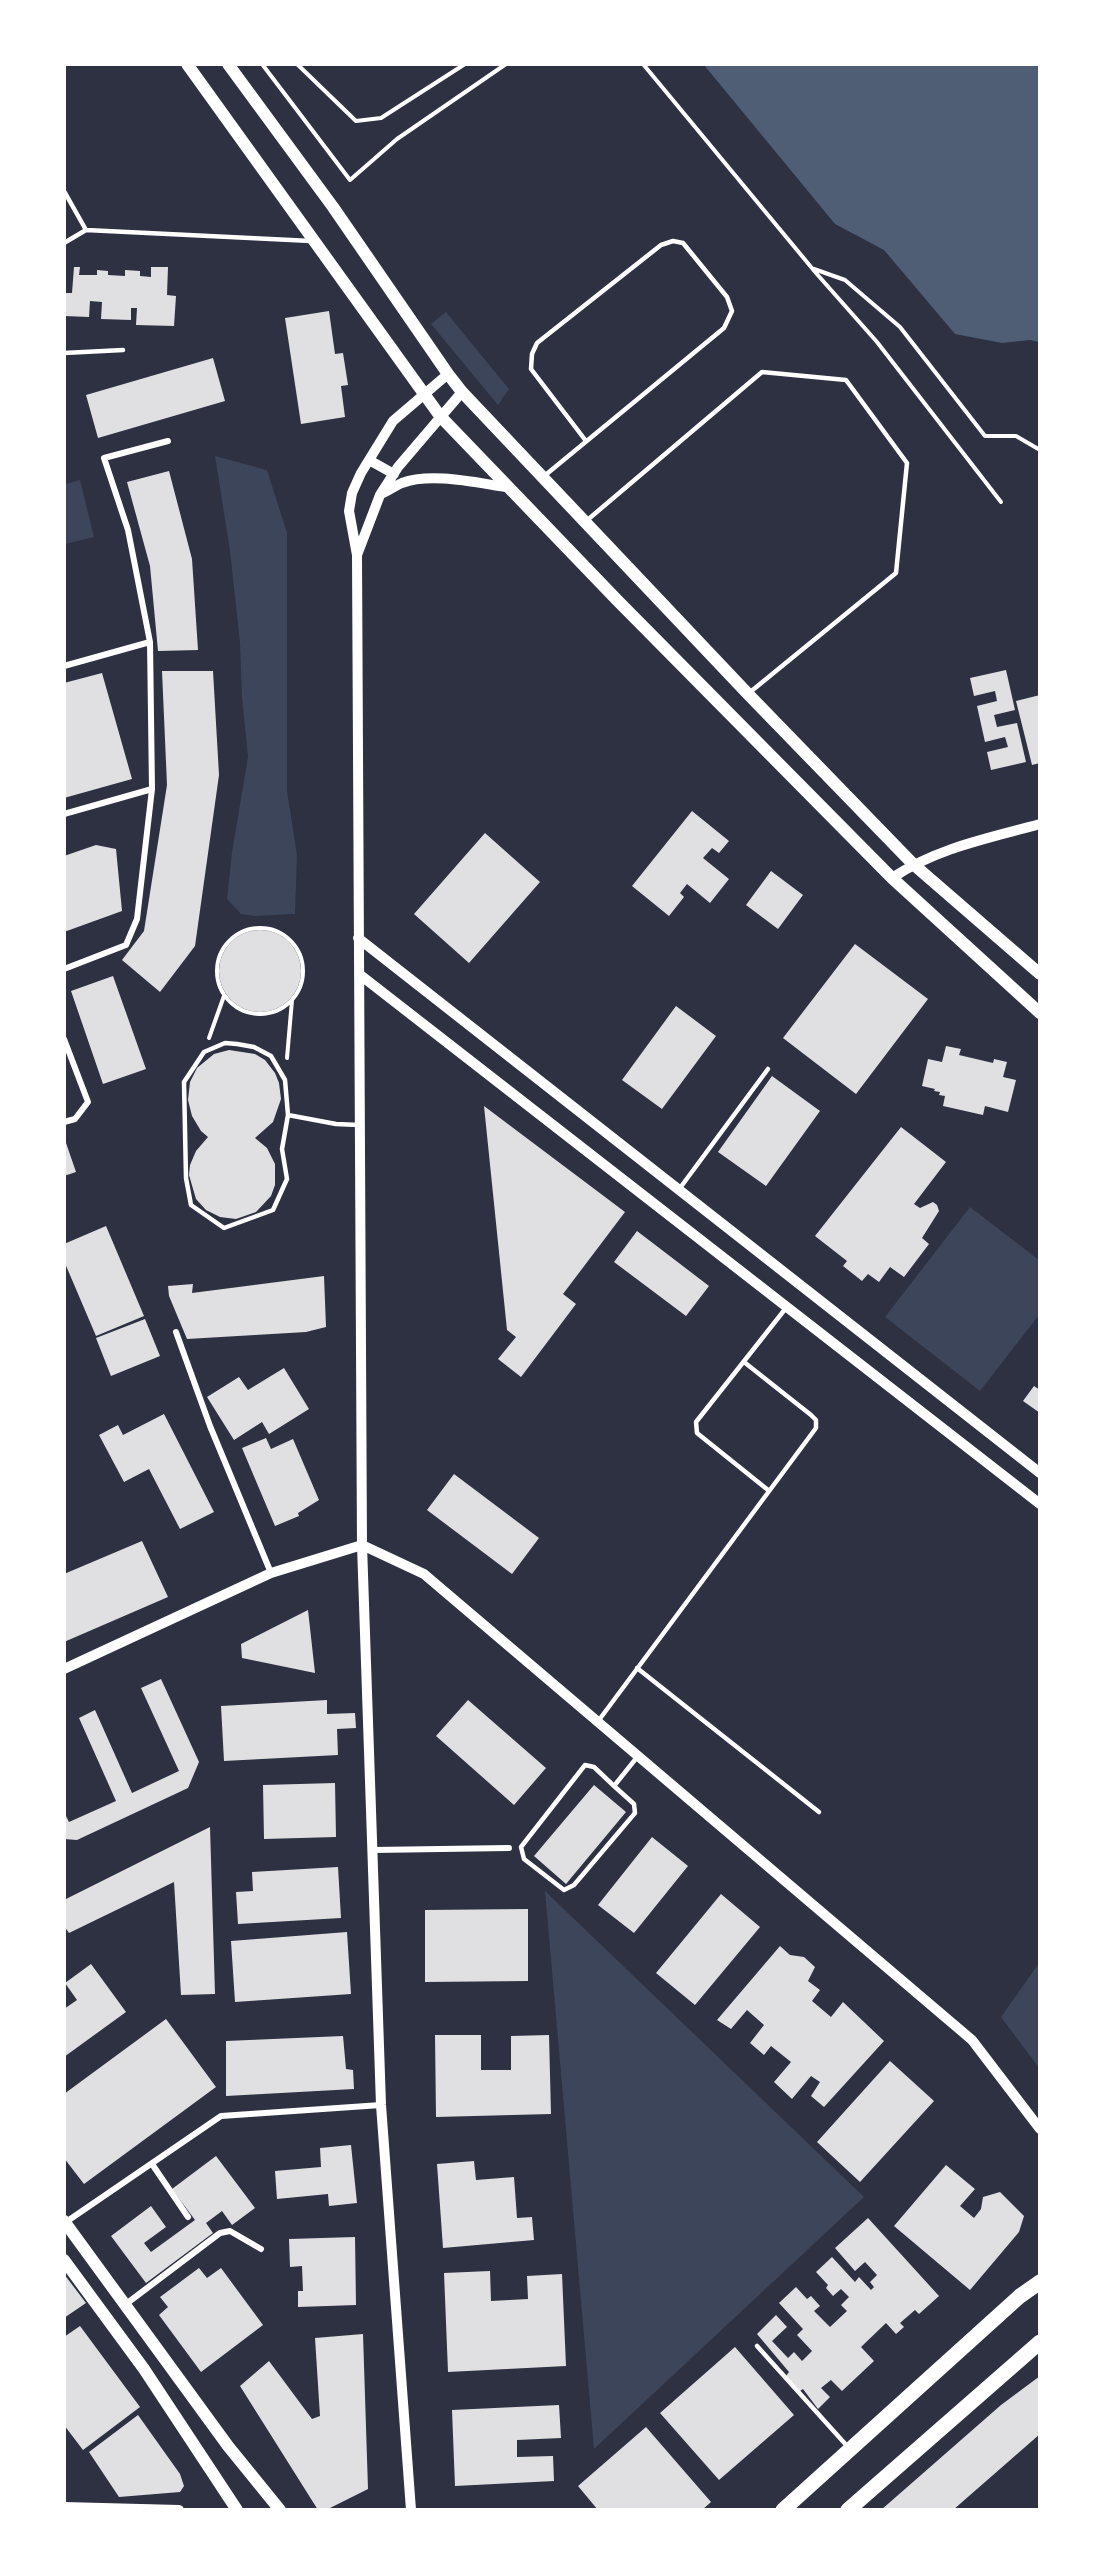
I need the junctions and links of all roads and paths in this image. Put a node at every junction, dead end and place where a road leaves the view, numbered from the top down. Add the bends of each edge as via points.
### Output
1 (187, 64) edge
2 (228, 64) edge
3 (262, 64) edge
4 (297, 64) edge
5 (465, 64) edge
6 (506, 64) edge
7 (643, 64) edge
8 (64, 191) edge
9 (86, 230) junction
10 (314, 241) junction
11 (64, 243) edge
12 (812, 268) junction
13 (123, 350) dead end
14 (64, 353) edge
15 (448, 375) junction
16 (462, 392) junction
17 (423, 394) junction
18 (440, 416) junction
19 (168, 441) dead end
20 (586, 441) junction
21 (1040, 450) edge
22 (369, 460) junction
23 (394, 474) junction
24 (543, 477) junction
25 (506, 487) junction
26 (380, 495) junction
27 (1001, 502) dead end
28 (585, 522) junction
29 (357, 555) junction
30 (150, 642) junction
31 (64, 666) edge
32 (748, 694) junction
33 (152, 789) junction
34 (64, 814) edge
35 (1040, 824) edge
36 (913, 864) junction
37 (892, 878) junction
38 (358, 938) junction
39 (64, 969) edge
40 (1040, 974) edge
41 (359, 975) junction
42 (224, 996) junction
43 (292, 1000) junction
44 (1040, 1012) edge
45 (64, 1039) edge
46 (204, 1052) junction
47 (768, 1069) dead end
48 (285, 1080) junction
49 (288, 1115) junction
50 (64, 1122) edge
51 (359, 1125) junction
52 (678, 1190) junction
53 (786, 1308) junction
54 (176, 1332) dead end
55 (744, 1362) junction
56 (1040, 1473) edge
57 (768, 1490) junction
58 (1040, 1504) edge
59 (362, 1545) junction
60 (272, 1573) junction
61 (636, 1668) junction
62 (64, 1669) edge
63 (597, 1722) junction
64 (638, 1756) junction
65 (614, 1786) junction
66 (819, 1812) dead end
67 (508, 1848) dead end
68 (373, 1850) junction
69 (381, 2105) junction
70 (1040, 2129) edge
71 (152, 2164) junction
72 (188, 2217) dead end
73 (65, 2222) edge
74 (261, 2249) dead end
75 (64, 2260) edge
76 (1040, 2282) edge
77 (126, 2304) junction
78 (1040, 2342) edge
79 (757, 2346) dead end
80 (850, 2449) junction
81 (64, 2507) edge
82 (179, 2510) edge
83 (237, 2510) edge
84 (280, 2510) edge
85 (411, 2510) edge
86 (783, 2510) edge
87 (848, 2510) edge

1 - 10 main road
2 - 15 main road via 333,207
3 - 6 path via 350,180 397,139
4 - 5 path via 356,121 381,118
7 - 12 path
8 - 9 lane
9 - 10 lane
9 - 11 lane
10 - 17 main road
12 - 21 path via 845,280 900,327 985,436 1016,436
12 - 27 path via 877,342
13 - 14 lane
15 - 16 main road
15 - 17 street
16 - 18 street
16 - 24 main road
17 - 18 main road
17 - 22 street via 393,421
18 - 23 street
18 - 25 main road
19 - 30 street via 105,458 128,530
20 - 20 lane via 724,328 732,311 727,297 683,243 661,245 537,343 531,369
20 - 24 lane
22 - 23 street
22 - 29 street via 352,493 349,511
23 - 26 street
24 - 28 main road
25 - 26 street via 425,480 404,482
25 - 37 main road
26 - 29 street
28 - 32 main road
28 - 32 lane via 762,372 846,380 908,463 896,573
29 - 38 street
30 - 31 street
30 - 33 street
32 - 36 main road
33 - 34 street
33 - 39 street via 137,919 126,945
35 - 36 street
36 - 37 street
36 - 40 main road
37 - 44 main road
38 - 41 street
38 - 52 street
41 - 51 street
41 - 53 street
42 - 43 path via 234,1006 261,1016
42 - 43 path via 217,968 222,951 231,939 260,928 286,937 297,950 303,973
42 - 46 path
43 - 48 path
45 - 50 street via 88,1102 75,1119
46 - 48 lane via 225,1043 254,1047 271,1056
46 - 49 lane via 184,1082 186,1178 191,1205 224,1228 273,1210 287,1179 282,1149
47 - 52 lane
48 - 49 lane
49 - 51 lane
51 - 59 street
52 - 56 street
53 - 55 lane
53 - 58 street
54 - 60 street via 210,1426
55 - 57 lane via 816,1420 816,1428
55 - 57 lane via 695,1428
57 - 61 lane
59 - 60 street
59 - 63 street via 424,1574
59 - 68 street
60 - 62 street
61 - 63 lane
61 - 66 lane
63 - 64 street
64 - 65 lane
64 - 70 street via 972,2040
65 - 65 lane via 634,1804 635,1813 574,1885 564,1890 524,1858 521,1846 585,1765 594,1767
67 - 68 street
68 - 69 street
69 - 71 street via 221,2116
69 - 85 street
71 - 72 street
71 - 73 street
73 - 77 main road
74 - 77 street via 230,2231 220,2233
75 - 83 main road via 144,2369
76 - 80 main road
77 - 84 main road via 228,2446
78 - 87 main road
79 - 80 lane
80 - 86 main road
81 - 82 street

